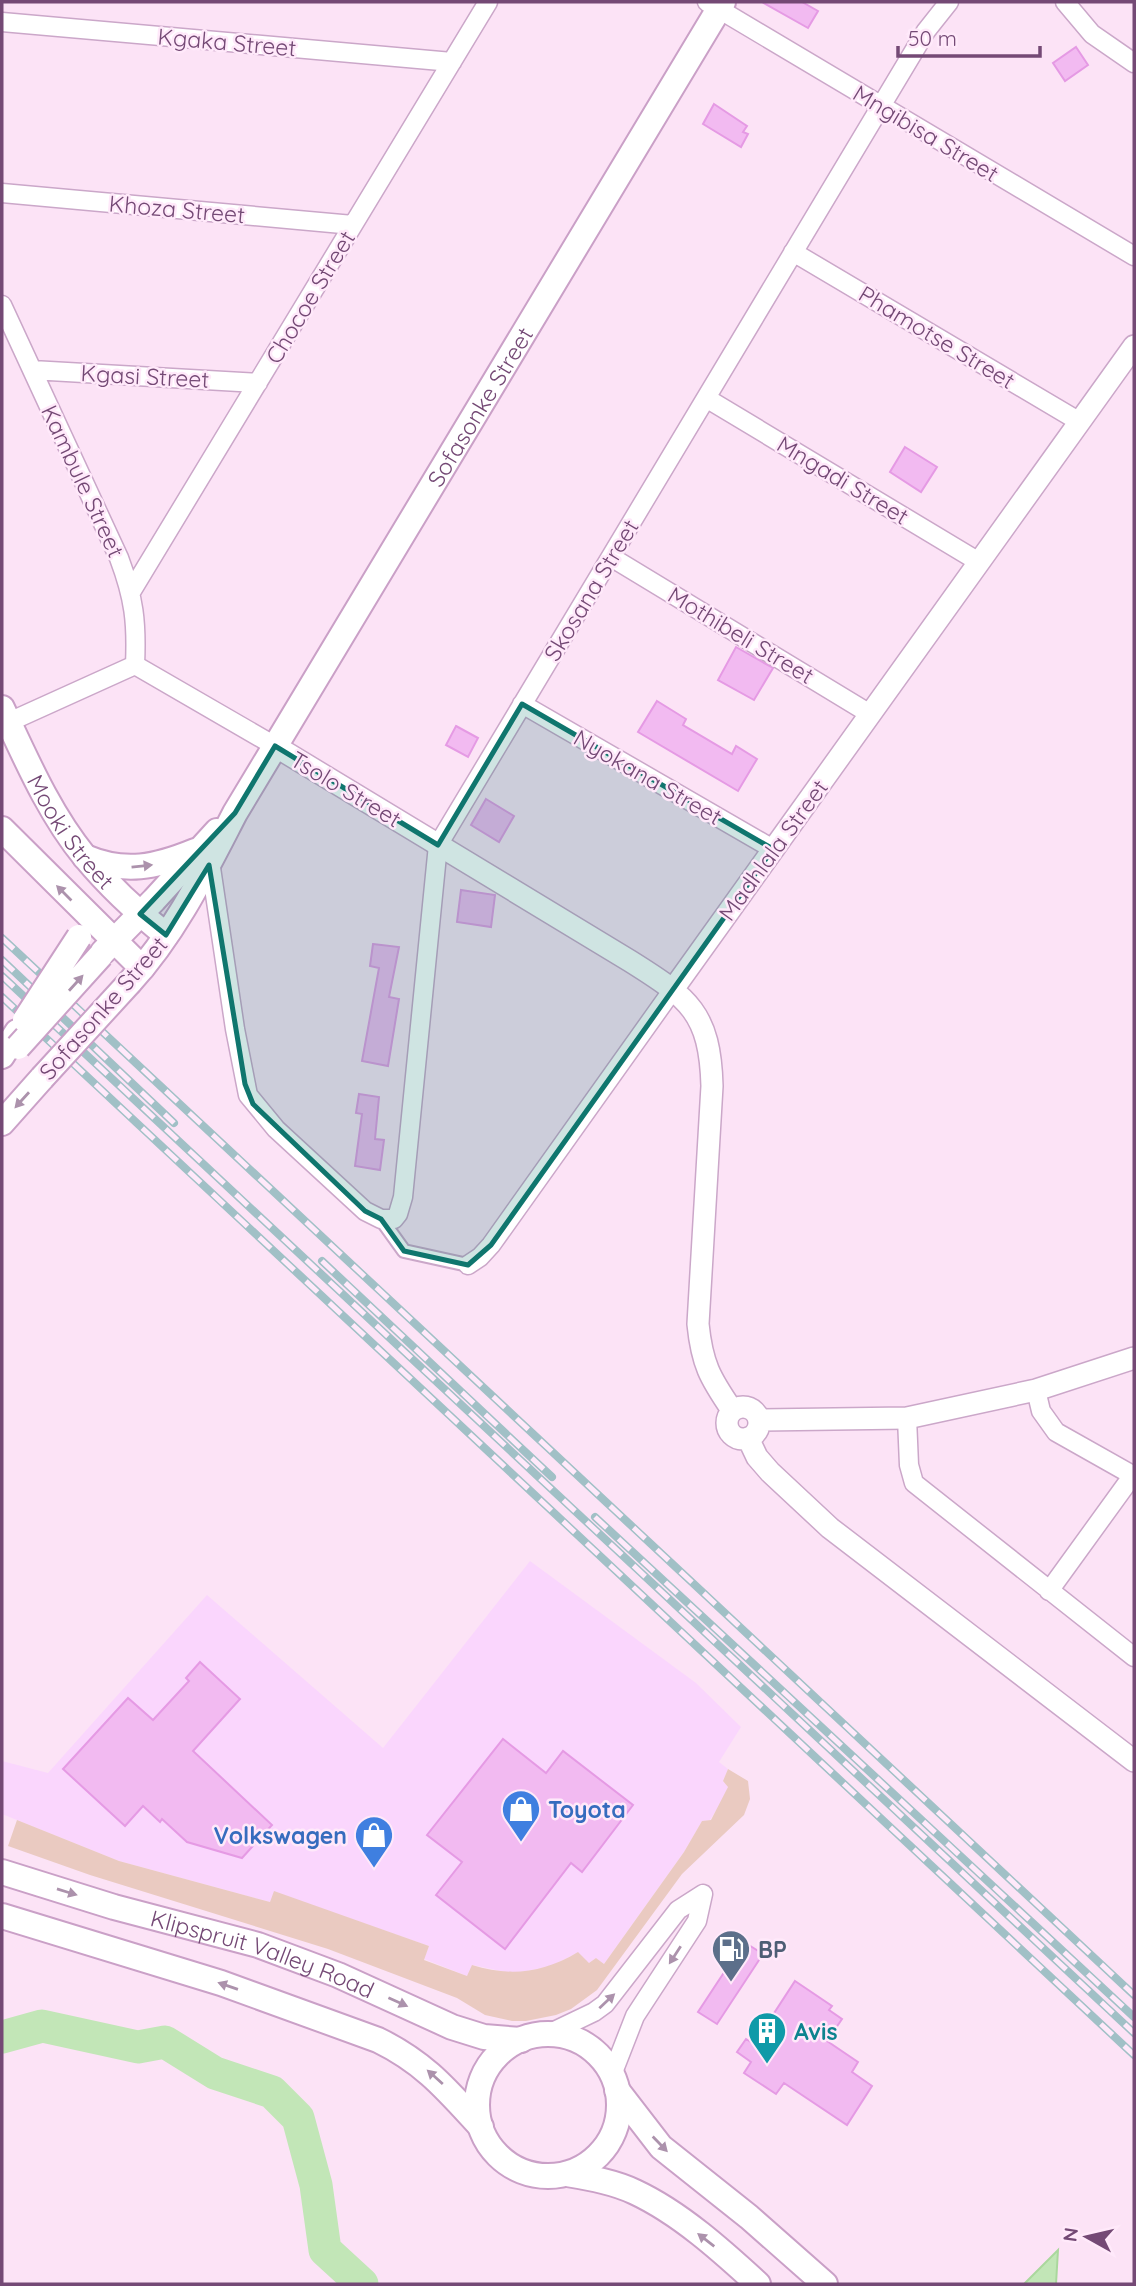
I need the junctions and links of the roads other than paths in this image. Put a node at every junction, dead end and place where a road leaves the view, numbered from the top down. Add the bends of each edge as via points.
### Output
1 (488, 2) edge
2 (949, 2) edge
3 (1065, 2) edge
4 (717, 4) edge
5 (2, 22) edge
6 (452, 62) junction
7 (1134, 63) edge
8 (881, 106) junction
9 (2, 193) edge
10 (353, 225) junction
11 (793, 253) junction
12 (1134, 256) edge
13 (2, 305) edge
14 (1134, 346) edge
15 (32, 370) junction
16 (258, 383) junction
17 (706, 398) junction
18 (1080, 422) junction
19 (611, 556) junction
20 (979, 562) junction
21 (131, 592) junction
22 (135, 665) junction
23 (522, 704) junction
24 (870, 714) junction
25 (5, 715) edge
26 (275, 746) junction
27 (2, 829) edge
28 (438, 845) junction
29 (773, 849) junction
30 (204, 855) junction
31 (85, 856) junction
32 (140, 914) junction
33 (83, 926) junction
34 (166, 935) junction
35 (107, 948) junction
36 (136, 975) junction
37 (674, 988) junction
38 (10, 1050) edge
39 (2, 1122) edge
40 (381, 1219) junction
41 (468, 1265) joint
42 (1134, 1359) edge
43 (1036, 1390) junction
44 (907, 1418) junction
45 (754, 1429) junction
46 (1134, 1475) edge
47 (1049, 1591) junction
48 (1134, 1657) edge
49 (1134, 1761) edge
50 (2, 1872) edge
51 (2, 1916) edge
52 (548, 2034) junction
53 (521, 2040) junction
54 (615, 2083) junction
55 (481, 2127) junction
56 (566, 2174) junction
57 (758, 2284) edge
58 (825, 2284) edge

1 - 6 street, Chocoe Street
2 - 8 street, Skosana Street
3 - 7 street via 1092,34
4 - 8 street, Mngibisa Street
4 - 26 main road, Sofasonke Street
5 - 6 street, Kgaka Street
6 - 10 street, Chocoe Street
8 - 11 street, Skosana Street
8 - 12 street, Mngibisa Street
9 - 10 street, Khoza Street
10 - 16 street, Chocoe Street
11 - 17 street, Skosana Street
11 - 18 street, Phamotse Street
13 - 15 street, Kambule Street
14 - 18 street, Madhlala Street
15 - 16 street, Kgasi Street
15 - 21 street, Kambule Street
16 - 21 street, Chocoe Street
17 - 19 street, Skosana Street
17 - 20 street, Mngadi Street
18 - 20 street, Madhlala Street
19 - 23 street, Skosana Street
19 - 24 street, Mothibeli Street
20 - 24 street, Madhlala Street
21 - 22 street, Kambule Street
22 - 25 street
22 - 26 street, Tsolo Street
23 - 28 street, Skosana Street
23 - 29 street, Nyokana Street
24 - 29 street, Madhlala Street
25 - 31 main road, Mooki Street via 51,807
26 - 28 street, Tsolo Street
26 - 30 main road, Sofasonke Street
33 -> 27 main road, Mooki Street
28 - 37 street, Tsolo Street
28 - 40 street, Skosana Street via 403,1197 394,1219
29 - 37 street, Madhlala Street
31 -> 30 main road via 104,865 136,867
30 - 32 main road, Sofasonke Street
30 - 34 main road, Sofasonke Street
30 - 40 street via 248,1096 276,1129 365,1211
31 - 32 main road, Mooki Street
32 - 34 main road, Mooki Street
32 - 35 main road, Sofasonke Street
33 - 35 main road, Mooki Street
33 - 38 main road, bridge
34 - 36 main road, Sofasonke Street
35 - 36 main road, Mooki Street
38 -> 35 main road, Sofasonke Street, bridge
36 -> 39 main road, Sofasonke Street, bridge
37 - 41 street, Madhlala Street via 491,1245
37 - 45 street, Tsolo Street via 693,1009 711,1056 698,1325 701,1348 710,1377 732,1410 746,1406 755,1411
40 - 41 street, Madhlala Street via 404,1251
42 - 43 street
43 - 44 street
43 - 46 street via 1041,1411 1056,1432
44 - 45 street
44 - 47 street via 914,1483
45 - 49 street via 757,1457 830,1528
46 - 47 street
47 - 48 street
50 -> 53 main road, Klipspruit Valley Road via 258,1945 338,1975 452,2027 484,2037
55 -> 51 main road, Klipspruit Valley Road via 433,2075 378,2040 221,1983
52 - 53 main road
52 - 54 main road via 587,2046 603,2060
52 -> 54 street via 605,2004 678,1910 703,1894 697,1921 629,2028
53 - 55 main road via 496,2057 484,2076 478,2102
54 - 56 main road via 617,2119 608,2143 592,2161
54 -> 58 main road via 661,2147
55 - 56 main road via 490,2145 510,2165 537,2175
57 -> 56 main road via 652,2201 611,2183

